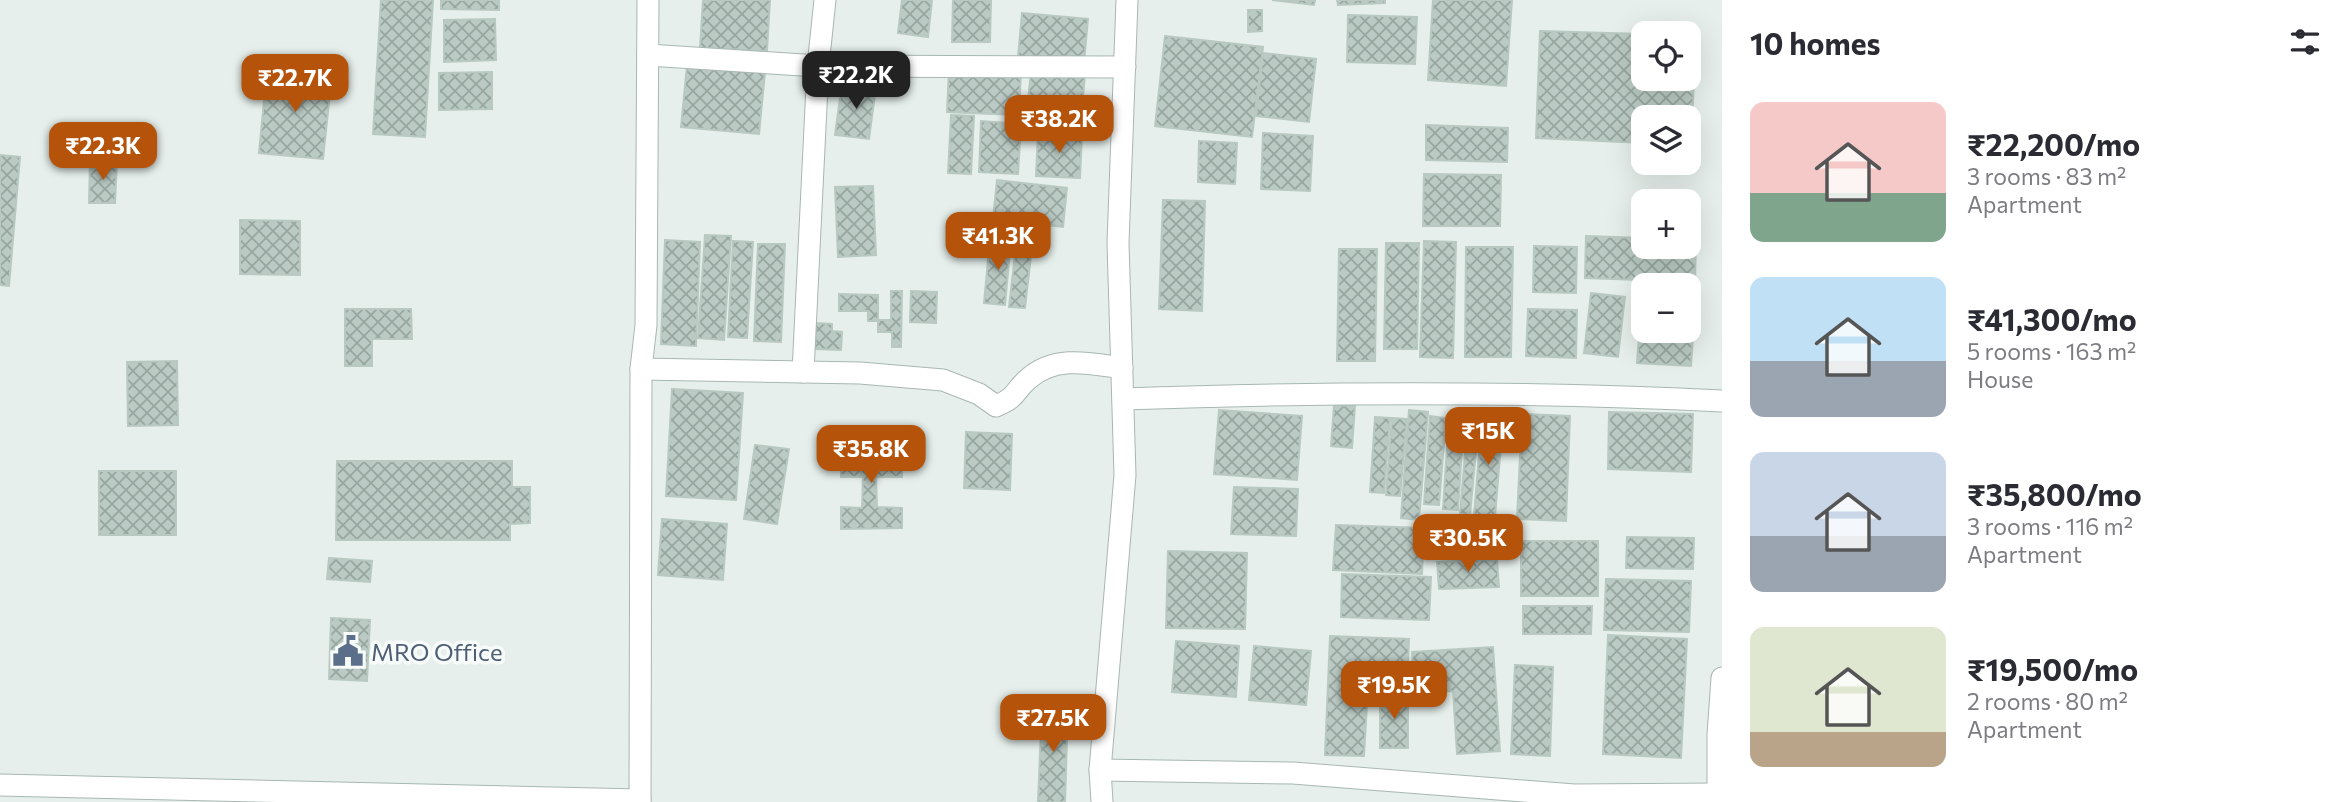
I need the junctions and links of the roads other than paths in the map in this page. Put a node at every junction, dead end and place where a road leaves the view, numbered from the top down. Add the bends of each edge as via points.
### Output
1 (648, 0) edge
2 (825, 0) edge
3 (1127, 0) edge
4 (648, 54) junction
5 (818, 66) junction
6 (1125, 67) junction
7 (1122, 368) junction
8 (641, 369) junction
9 (803, 372) junction
10 (1123, 400) junction
11 (1722, 401) edge
12 (1722, 678) edge
13 (1100, 769) junction
14 (0, 785) edge
15 (1718, 798) edge
16 (640, 801) edge
17 (1102, 802) edge

1 - 4 street
2 - 5 street
3 - 6 street
4 - 5 street
4 - 8 street via 646,325
5 - 6 street
5 - 9 street
6 - 7 street via 1118,243
7 - 9 street via 1081,362 1047,365 1026,380 1014,398 996,406 943,380
7 - 10 street
8 - 9 street
8 - 16 street
10 - 11 street via 1319,392
10 - 13 street via 1125,475
12 - 15 street
13 - 15 street via 1293,773 1573,795
13 - 17 street
14 - 16 street

